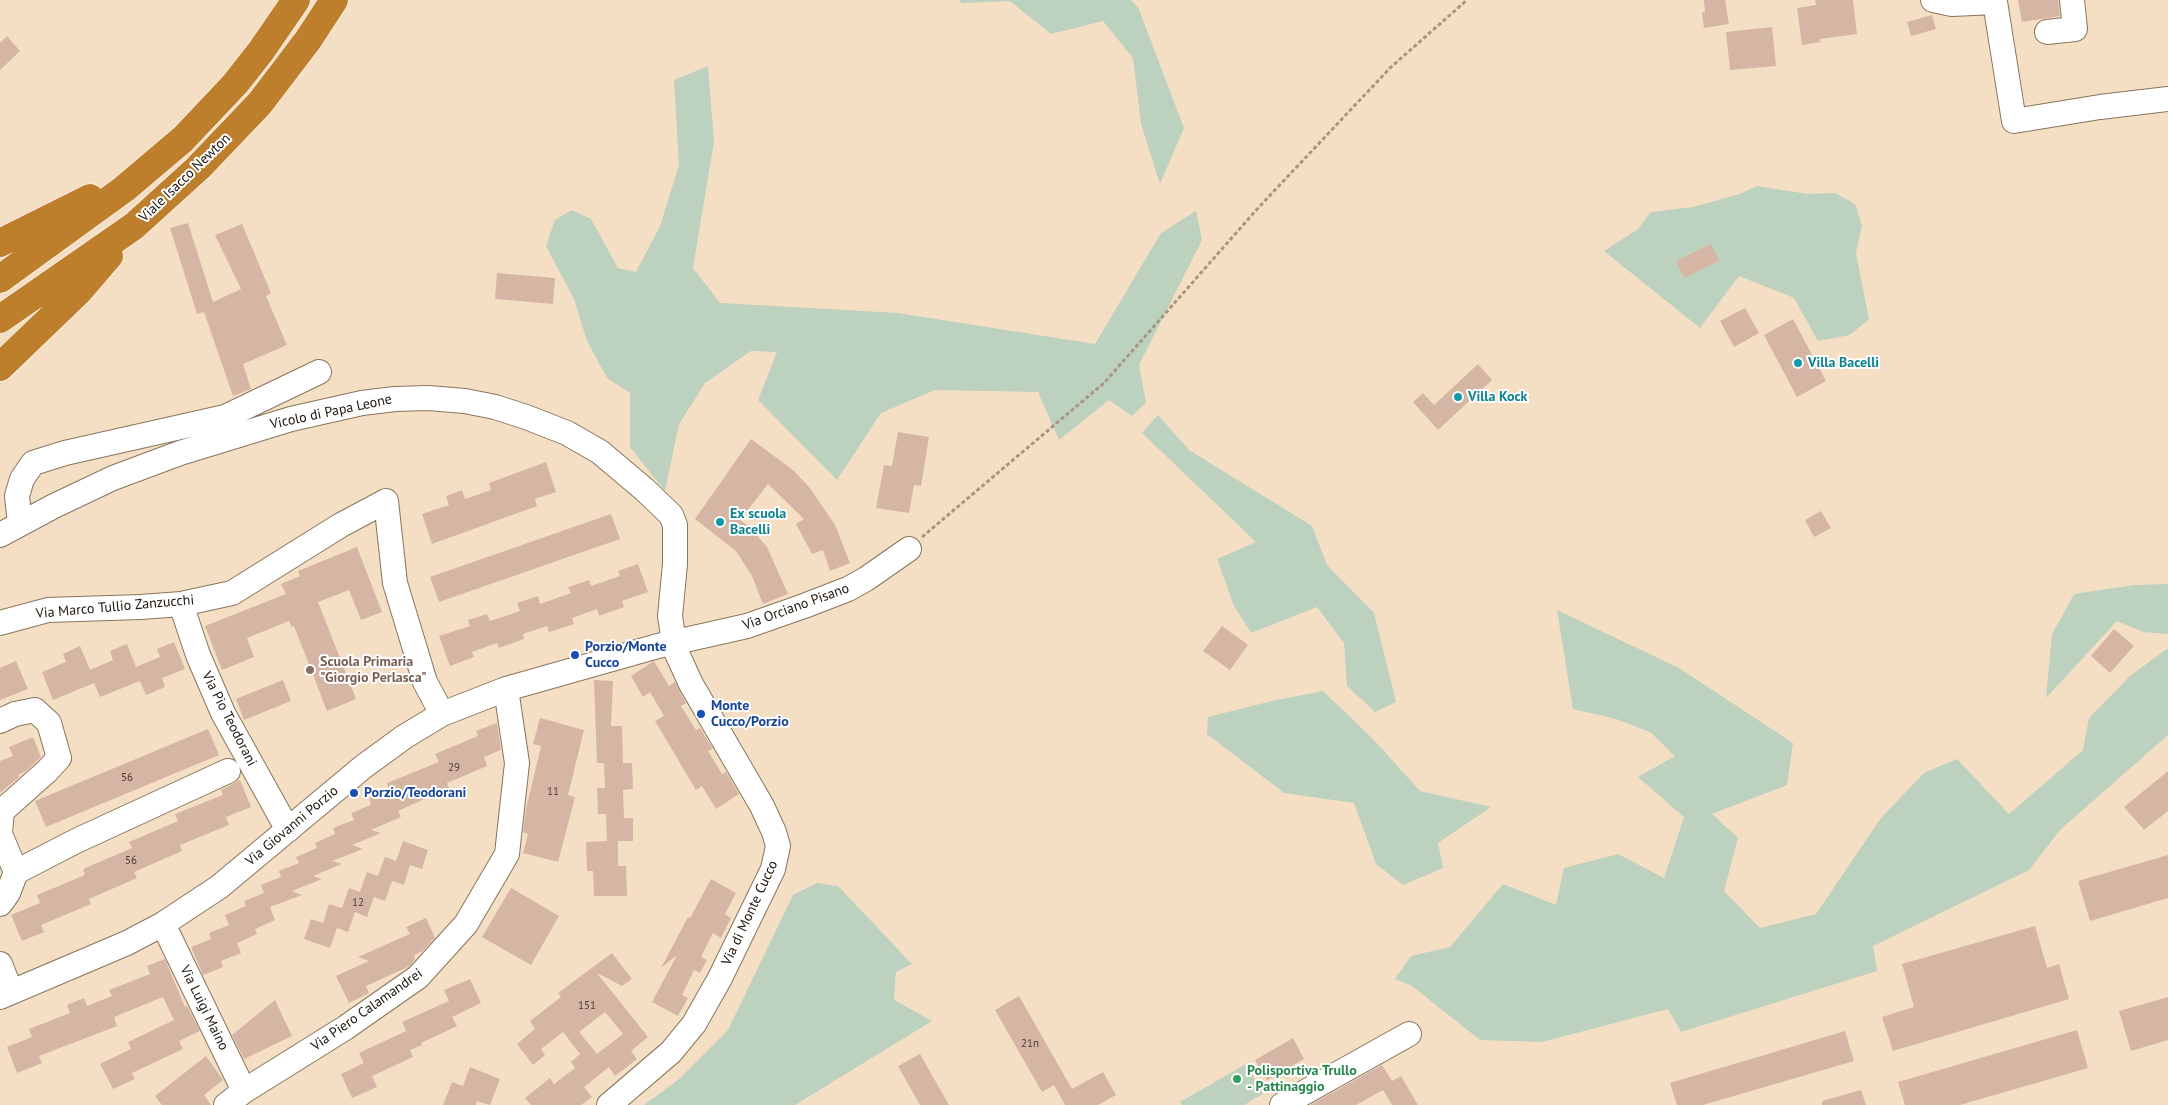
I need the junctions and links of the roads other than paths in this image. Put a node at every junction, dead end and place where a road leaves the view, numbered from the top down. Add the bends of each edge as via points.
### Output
1 (296, 0) edge
2 (334, 0) edge
3 (1933, 0) edge
4 (2072, 0) edge
5 (2047, 32) dead end
6 (2168, 100) edge
7 (147, 169) junction
8 (134, 226) junction
9 (0, 244) edge
10 (0, 279) edge
11 (0, 319) edge
12 (0, 367) edge
13 (319, 372) dead end
14 (10, 529) edge
15 (905, 552) road end
16 (181, 604) junction
17 (0, 623) edge
18 (673, 642) junction
19 (506, 689) junction
20 (442, 714) junction
21 (0, 721) edge
22 (228, 771) dead end
23 (288, 830) junction
24 (0, 833) edge
25 (16, 872) junction
26 (0, 904) edge
27 (163, 924) junction
28 (0, 964) edge
29 (6, 994) edge
30 (1409, 1034) dead end
31 (235, 1098) edge
32 (609, 1105) edge
33 (1282, 1105) edge

1 - 7 highway via 235,84 190,132
2 - 8 highway, Viale Isacco Newton via 260,104 198,168
3 - 6 street via 1952,4 1995,2 2014,121
4 - 5 street via 2075,29
7 - 9 highway
7 - 10 highway via 98,209
8 - 11 highway, Viale Isacco Newton
8 - 12 highway via 79,291
13 - 14 street via 225,417 33,463 22,478
14 - 18 street, Vicolo di Papa Leone via 113,478 180,452 284,421 346,406 395,399 428,398 480,404 546,424 600,452 646,490 670,515 676,536 670,616
15 - 18 street, Via Orciano Pisano via 848,589 747,626
16 - 17 street, Via Marco Tullio Zanzucchi via 48,610
16 - 20 street, Via Marco Tullio Zanzucchi via 232,593 386,501 395,583 425,682
16 - 23 street, Via Pio Teodorani via 198,655 224,713
18 - 19 street, Via Giovanni Porzio
18 - 32 street, Via di Monte Cucco via 691,684 762,806 776,838 777,854 773,869 720,978 694,1024 672,1052
19 - 20 street, Via Giovanni Porzio
19 - 31 street, Via Piero Calamandrei via 517,763 507,854 466,924 418,977
20 - 23 street, Via Giovanni Porzio via 363,767
21 - 24 street via 35,710 49,723 59,758 2,811
22 - 25 street
23 - 27 street, Via Giovanni Porzio via 219,887
24 - 25 street
25 - 26 street
27 - 29 street, Via Giovanni Porzio via 127,943
27 - 31 street, Via Luigi Maino
28 - 29 street
30 - 33 street

